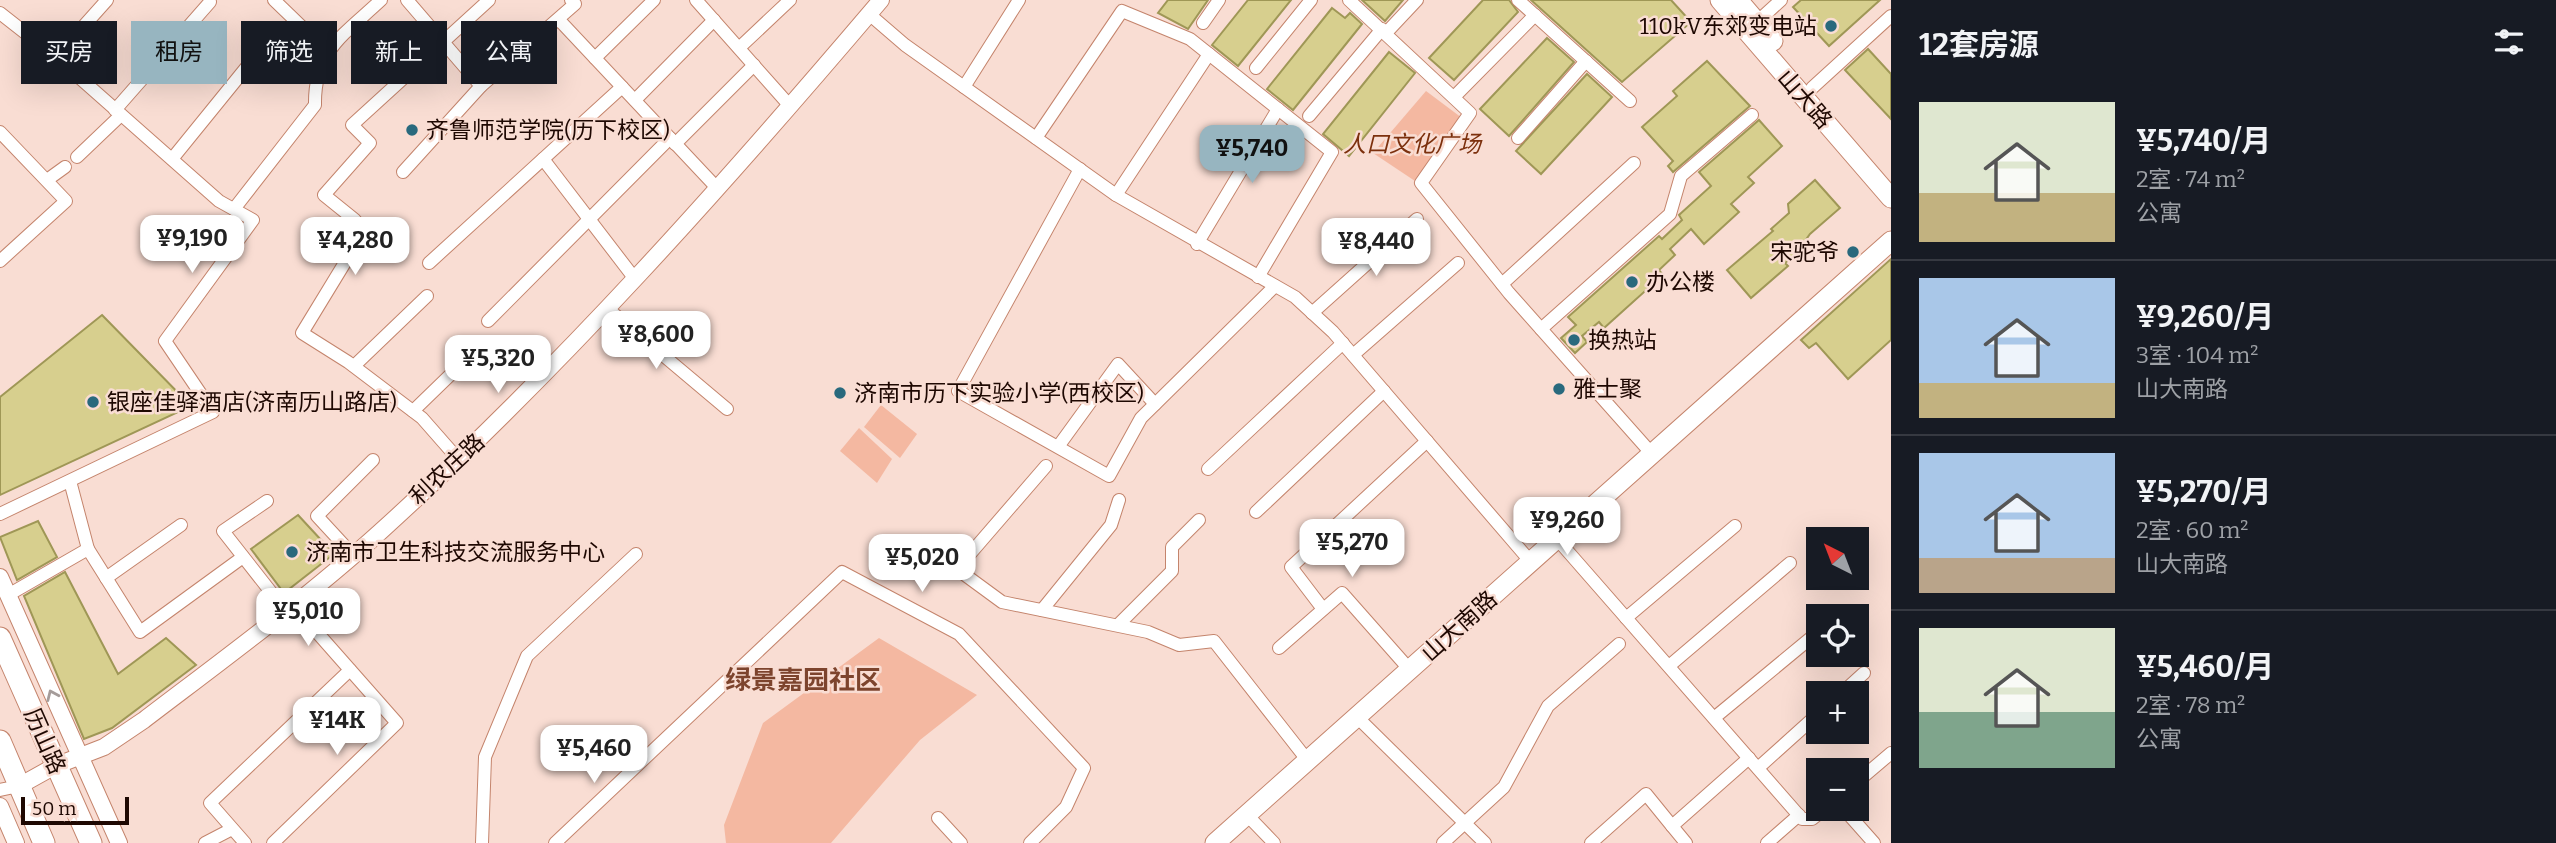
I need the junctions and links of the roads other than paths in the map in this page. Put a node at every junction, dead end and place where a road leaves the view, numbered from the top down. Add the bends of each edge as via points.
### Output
1 (4, 0) edge
2 (107, 0) edge
3 (274, 0) edge
4 (381, 0) edge
5 (407, 0) edge
6 (489, 0) edge
7 (571, 0) edge
8 (654, 0) edge
9 (696, 0) edge
10 (790, 0) edge
11 (881, 0) edge
12 (1018, 0) edge
13 (1219, 0) edge
14 (1311, 0) edge
15 (1349, 0) edge
16 (1417, 0) edge
17 (1518, 0) edge
18 (1720, 0) edge
19 (1738, 0) edge
20 (1782, 0) edge
21 (210, 2) edge
22 (0, 5) edge
23 (0, 13) edge
24 (869, 14) junction
25 (1535, 15) junction
26 (1891, 16) edge
27 (714, 19) junction
28 (88, 21) edge
29 (296, 21) edge
30 (426, 21) edge
31 (561, 22) dead end
32 (1757, 22) junction
33 (1203, 23) dead end
34 (21, 30) edge
35 (1384, 31) junction
36 (447, 38) edge
37 (447, 45) edge
38 (739, 48) junction
39 (1209, 54) junction
40 (595, 58) junction
41 (1586, 61) junction
42 (754, 65) junction
43 (1256, 68) dead end
44 (241, 74) edge
45 (86, 84) edge
46 (397, 84) edge
47 (481, 86) junction
48 (622, 87) junction
49 (964, 87) junction
50 (1812, 88) junction
51 (1457, 94) dead end
52 (635, 100) junction
53 (1630, 101) dead end
54 (790, 106) junction
55 (1278, 109) junction
56 (118, 112) junction
57 (1752, 115) dead end
58 (1309, 116) dead end
59 (0, 132) edge
60 (1036, 138) junction
61 (1518, 138) dead end
62 (672, 141) junction
63 (77, 157) dead end
64 (172, 159) junction
65 (543, 159) junction
66 (1634, 163) dead end
67 (65, 167) dead end
68 (1080, 169) junction
69 (402, 172) dead end
70 (47, 180) junction
71 (1891, 181) edge
72 (717, 188) junction
73 (1116, 195) junction
74 (1891, 198) edge
75 (234, 209) junction
76 (589, 219) junction
77 (1417, 219) dead end
78 (1891, 241) edge
79 (1197, 244) junction
80 (0, 261) edge
81 (429, 263) dead end
82 (1458, 263) dead end
83 (1258, 277) junction
84 (635, 279) junction
85 (1502, 285) junction
86 (1275, 286) junction
87 (427, 296) dead end
88 (607, 309) junction
89 (1312, 313) junction
90 (488, 321) dead end
91 (1541, 329) junction
92 (1343, 344) junction
93 (478, 348) dead end
94 (1353, 355) junction
95 (354, 366) junction
96 (1384, 391) junction
97 (1155, 404) junction
98 (727, 409) dead end
99 (413, 411) junction
100 (1427, 440) junction
101 (1060, 444) dead end
102 (1651, 454) junction
103 (458, 458) junction
104 (373, 460) dead end
105 (1046, 466) dead end
106 (1208, 469) dead end
107 (69, 481) junction
108 (1119, 500) dead end
109 (267, 501) dead end
110 (1256, 512) dead end
111 (0, 514) edge
112 (1199, 520) dead end
113 (181, 525) dead end
114 (1735, 526) dead end
115 (1557, 539) junction
116 (88, 549) junction
117 (636, 554) dead end
118 (353, 555) junction
119 (243, 557) junction
120 (1531, 562) junction
121 (1790, 563) dead end
122 (0, 577) edge
123 (106, 578) junction
124 (8, 595) junction
125 (288, 607) junction
126 (1323, 609) junction
127 (1042, 610) junction
128 (1626, 618) junction
129 (1118, 625) junction
130 (0, 638) edge
131 (1806, 642) edge
132 (1619, 644) dead end
133 (1279, 648) dead end
134 (1669, 666) junction
135 (350, 670) junction
136 (1410, 670) junction
137 (1864, 673) dead end
138 (1855, 681) edge
139 (1357, 717) junction
140 (1714, 718) junction
141 (1806, 723) edge
142 (0, 741) edge
143 (1891, 752) edge
144 (80, 757) junction
145 (1308, 761) junction
146 (1753, 763) junction
147 (55, 766) junction
148 (1869, 771) edge
149 (10, 788) edge
150 (0, 806) edge
151 (1247, 815) junction
152 (1799, 815) junction
153 (938, 818) dead end
154 (1806, 819) edge
155 (1855, 821) edge
156 (1464, 823) junction
157 (1672, 827) junction
158 (232, 829) junction
159 (16, 843) edge
160 (44, 843) edge
161 (91, 843) edge
162 (119, 843) edge
163 (205, 843) edge
164 (245, 843) edge
165 (273, 843) edge
166 (482, 843) edge
167 (555, 843) edge
168 (961, 843) edge
169 (1030, 843) edge
170 (1215, 843) edge
171 (1274, 843) edge
172 (1443, 843) edge
173 (1485, 843) edge
174 (1591, 843) edge
175 (1686, 843) edge
176 (1767, 843) edge
177 (1874, 843) edge

1 - 22 street
2 - 28 street
3 - 29 street
4 - 75 street via 326,51 314,85 315,105
5 - 30 street
6 - 36 street
7 - 47 street via 575,4
8 - 40 street
9 - 27 street
10 - 38 street
11 - 24 street, 利农庄路
12 - 49 street
13 - 33 street
14 - 43 street
15 - 35 street
16 - 35 street
17 - 25 street
18 - 74 main road, 山大路
19 - 32 main road, 山大路
20 - 32 street
21 - 56 street
23 - 34 street
24 - 49 street
24 - 54 street, 利农庄路
25 - 41 street
25 - 51 street
26 - 50 street
27 - 38 street
27 - 52 street
31 - 40 street
32 - 50 main road, 山大路
35 - 58 street
35 - 85 street via 1470,113 1421,183
37 - 47 street
38 - 42 street
39 - 55 street
39 - 60 street via 1190,39 1122,11
39 - 73 street
40 - 48 street
41 - 53 street
41 - 61 street
42 - 54 street
42 - 62 street
44 - 64 street
45 - 56 street
46 - 95 street via 352,125 370,143 324,195 355,220 352,251 302,333
47 - 69 street
48 - 52 street
48 - 65 street
49 - 60 street
50 - 71 main road, 山大路
52 - 62 street
54 - 72 street, 利农庄路
55 - 79 street
55 - 83 street via 1332,152
56 - 63 street
56 - 64 street
57 - 91 street via 1681,176 1670,214
59 - 70 street
60 - 68 street
62 - 72 street
62 - 76 street
64 - 75 street
65 - 76 street
65 - 81 street
66 - 85 street
67 - 70 street
68 - 73 street
68 - 97 street via 958,391 1109,476 1141,418
70 - 80 street via 66,201
72 - 84 street, 利农庄路
73 - 79 street
75 - 107 street via 253,220 164,341 213,412
76 - 84 street
76 - 90 street
77 - 89 street
78 - 102 main road, 山大南路
79 - 83 street
82 - 94 street
83 - 86 street
84 - 88 street, 利农庄路
85 - 91 street
86 - 89 street
86 - 97 street
87 - 95 street
88 - 98 street
88 - 103 street, 利农庄路
89 - 92 street
91 - 102 street
92 - 94 street
92 - 106 street
93 - 99 street
94 - 96 street
95 - 99 street
96 - 100 street
96 - 110 street
97 - 101 street via 1118,364
99 - 103 street
100 - 120 street
100 - 126 street via 1291,567
102 - 115 main road, 山大南路
103 - 118 street, 利农庄路
104 - 118 street via 317,516
105 - 127 street via 957,569 1002,602
107 - 111 street
107 - 116 street
108 - 127 street via 1111,525
109 - 119 street via 223,531
112 - 129 street via 1172,547 1171,570
113 - 123 street
114 - 128 street
115 - 120 main road, 山大南路
115 - 128 street
116 - 123 street
116 - 124 street
117 - 166 street via 527,656 485,757
118 - 125 street, 利农庄路
119 - 123 street via 140,632
119 - 125 street
120 - 136 main road, 山大南路
121 - 134 street
122 - 124 street
144 -> 124 street
125 - 135 street
125 - 144 street, 利农庄路 via 144,720
126 - 133 street
126 - 136 street via 1342,593
127 - 129 street
128 - 134 street
129 - 145 street via 1179,645 1214,641
130 - 147 main road, 历山路
131 - 140 street
132 - 156 street via 1548,706 1504,787
134 - 140 street
135 - 158 street via 209,803
135 - 165 street via 397,723
136 - 139 main road, 山大南路
137 - 138 street
139 - 145 main road, 山大南路
139 - 156 street
140 - 146 street
141 - 146 street
142 - 149 main road, 历山路
143 - 148 street
144 - 147 street, 利农庄路
144 - 162 street
145 - 151 main road, 山大南路
146 - 152 street
146 - 157 street
147 - 149 street, 利农庄路
147 - 161 main road, 历山路
149 - 160 main road, 历山路
150 - 159 street
151 - 170 main road, 山大南路
151 - 171 street
152 - 154 street
152 - 176 street
153 - 168 street
155 - 177 street
156 - 172 street
156 - 173 street
157 - 174 street via 1646,794
157 - 175 street
158 - 163 street
158 - 164 street
167 - 169 street via 842,572 959,634 1084,768 1066,807

